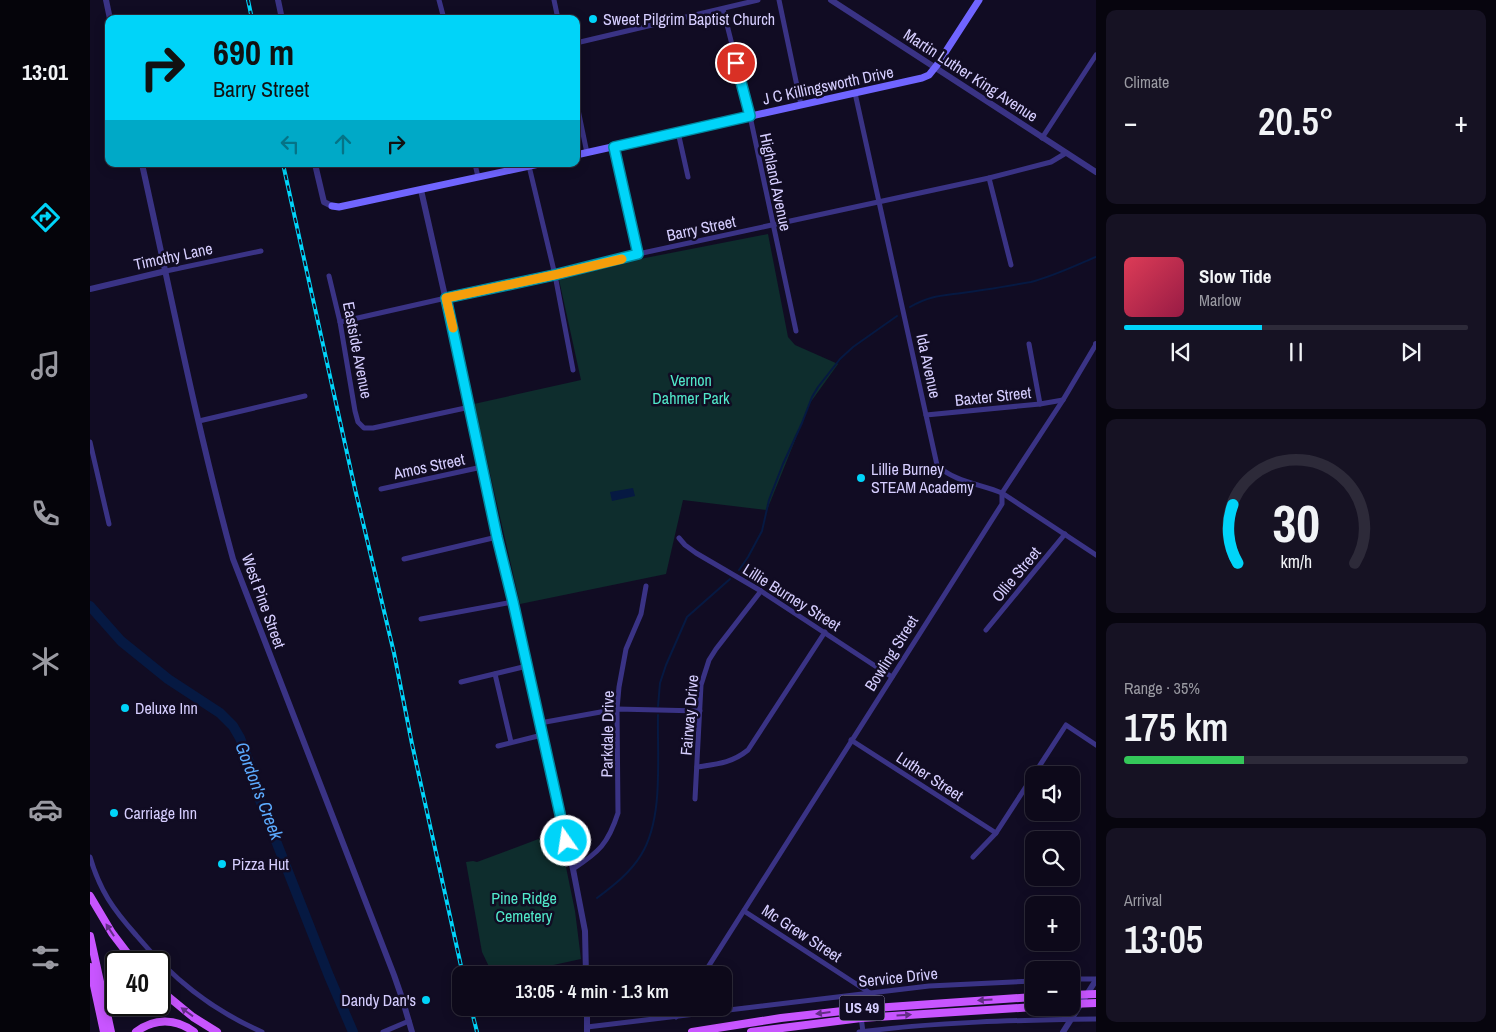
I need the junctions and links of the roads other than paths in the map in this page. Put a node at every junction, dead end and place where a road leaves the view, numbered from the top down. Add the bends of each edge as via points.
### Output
1 (106, 0) edge
2 (278, 0) edge
3 (439, 0) edge
4 (554, 0) edge
5 (758, 0) edge
6 (779, 0) edge
7 (831, 0) edge
8 (979, 0) edge
9 (723, 9) junction
10 (109, 15) edge
11 (281, 15) edge
12 (443, 15) edge
13 (557, 15) edge
14 (580, 43) edge
15 (1096, 55) edge
16 (935, 68) junction
17 (855, 93) junction
18 (801, 105) junction
19 (750, 116) junction
20 (580, 119) edge
21 (678, 132) junction
22 (1042, 138) junction
23 (614, 147) junction
24 (587, 153) junction
25 (1066, 153) junction
26 (580, 154) edge
27 (143, 167) edge
28 (316, 167) edge
29 (476, 167) edge
30 (524, 167) edge
31 (529, 167) edge
32 (1096, 172) edge
33 (478, 177) junction
34 (688, 177) dead end
35 (989, 178) junction
36 (421, 190) junction
37 (880, 202) junction
38 (332, 206) joint
39 (772, 226) junction
40 (261, 251) dead end
41 (638, 254) junction
42 (1010, 265) dead end
43 (166, 272) junction
44 (554, 275) junction
45 (329, 276) dead end
46 (90, 289) edge
47 (446, 298) junction
48 (340, 322) junction
49 (796, 331) dead end
50 (1029, 344) dead end
51 (1096, 345) edge
52 (573, 370) dead end
53 (305, 396) dead end
54 (1063, 400) junction
55 (1040, 404) junction
56 (470, 407) junction
57 (926, 415) junction
58 (199, 421) junction
59 (90, 442) edge
60 (482, 467) junction
61 (381, 489) dead end
62 (1002, 493) junction
63 (108, 524) dead end
64 (1065, 534) junction
65 (497, 537) junction
66 (680, 538) dead end
67 (1096, 555) edge
68 (404, 559) dead end
69 (646, 586) dead end
70 (762, 592) junction
71 (513, 602) junction
72 (422, 619) dead end
73 (986, 630) dead end
74 (825, 632) junction
75 (527, 666) junction
76 (495, 674) junction
77 (892, 677) junction
78 (461, 682) dead end
79 (617, 710) junction
80 (700, 712) junction
81 (540, 723) junction
82 (542, 735) junction
83 (851, 740) junction
84 (511, 742) junction
85 (1096, 745) edge
86 (498, 746) dead end
87 (697, 767) junction
88 (695, 799) dead end
89 (996, 833) junction
90 (90, 857) edge
91 (973, 857) dead end
92 (573, 869) junction
93 (90, 896) edge
94 (744, 911) junction
95 (90, 936) edge
96 (126, 951) edge
97 (586, 966) edge
98 (709, 966) edge
99 (90, 967) edge
100 (1080, 979) edge
101 (1096, 980) edge
102 (1025, 981) edge
103 (870, 993) junction
104 (1080, 994) edge
105 (1086, 994) junction
106 (1096, 994) edge
107 (170, 998) edge
108 (1025, 998) edge
109 (1096, 1003) edge
110 (1080, 1004) joint
111 (1025, 1008) edge
112 (860, 1009) junction
113 (587, 1016) edge
114 (1074, 1016) edge
115 (676, 1017) joint
116 (862, 1018) junction
117 (1072, 1019) junction
118 (1096, 1019) edge
119 (409, 1021) junction
120 (587, 1030) edge
121 (104, 1032) edge
122 (111, 1032) edge
123 (136, 1032) edge
124 (194, 1032) edge
125 (217, 1032) edge
126 (262, 1032) edge
127 (383, 1032) edge
128 (412, 1032) edge
129 (692, 1032) edge
130 (751, 1032) edge
131 (859, 1032) edge
132 (863, 1032) edge
133 (1063, 1032) edge

1 - 10 street
2 - 11 street
3 - 12 street
4 - 13 street
5 - 9 street
6 - 18 street
7 - 16 street, Martin Luther King Avenue
8 - 16 main road
9 - 14 street
9 - 19 street, Highland Avenue
15 - 22 street
16 - 17 main road, J C Killingsworth Drive via 922,78
16 - 22 street, Martin Luther King Avenue
17 - 18 main road, J C Killingsworth Drive
17 - 37 street, Ida Avenue
18 - 19 main road, J C Killingsworth Drive
19 - 21 main road, J C Killingsworth Drive
19 - 39 street, Highland Avenue
20 - 24 street
21 - 23 main road, J C Killingsworth Drive
21 - 34 street
22 - 25 street, Martin Luther King Avenue
23 - 24 main road, J C Killingsworth Drive
23 - 41 street
24 - 26 main road, J C Killingsworth Drive
25 - 32 street, Martin Luther King Avenue
25 - 35 street, Barry Street via 1051,162
27 - 43 street, West Pine Street
28 - 38 street via 324,202
29 - 33 street
30 - 33 main road
31 - 44 street
33 - 36 main road
35 - 37 street, Barry Street
35 - 42 street
36 - 38 main road
36 - 47 street
37 - 39 street, Barry Street
37 - 57 street, Ida Avenue
39 - 41 street, Barry Street
39 - 49 street, Highland Avenue
40 - 43 street, Timothy Lane
41 - 44 street, Barry Street
43 - 46 street, Timothy Lane
43 - 58 street, West Pine Street
44 - 47 street, Barry Street
44 - 52 street
45 - 48 street, Eastside Avenue
47 - 48 street, Barry Street
47 - 56 street
48 - 56 street, Eastside Avenue via 358,422 364,428
50 - 55 street
51 - 54 street, Bowling Street
53 - 58 street
54 - 55 street, Baxter Street
54 - 62 street, Bowling Street
55 - 57 street, Baxter Street
56 - 60 street
57 - 62 street, Ida Avenue via 937,464 948,474
58 - 119 street, West Pine Street via 233,558
59 - 63 street
60 - 61 street, Amos Street
60 - 65 street
62 - 64 street, Ida Avenue
62 - 77 street, Bowling Street via 1002,504
64 - 67 street, Ida Avenue
64 - 73 street, Ollie Street
65 - 68 street
65 - 71 street
66 - 70 street, Lillie Burney Street via 696,553
69 - 79 street, Parkdale Drive via 641,614 626,649
70 - 74 street, Lillie Burney Street
70 - 80 street, Fairway Drive via 709,660 702,685
71 - 72 street
71 - 75 street
74 - 77 street, Lillie Burney Street
74 - 87 street via 748,750 724,764
75 - 76 street
75 - 81 street
76 - 78 street
76 - 84 street
77 - 83 street, Bowling Street
79 - 80 street
79 - 81 street
79 - 92 street, Parkdale Drive via 618,813 599,851
80 - 87 street, Fairway Drive
81 - 82 street
82 - 84 street
82 - 92 street
83 - 89 street, Luther Street
83 - 94 street, Bowling Street
84 - 86 street
85 - 89 street via 1066,725
87 - 88 street, Fairway Drive
89 - 91 street
90 - 126 street via 106,898 158,961 197,996
92 - 97 street via 584,931
96 -> 93 main road
94 - 98 street, Bowling Street
94 - 103 street, Mc Grew Street
95 - 122 main road
99 - 121 main road
100 - 101 street
101 - 105 street
102 - 103 street, Service Drive via 948,984
103 - 115 street, Service Drive
104 - 105 main road
105 - 106 main road
105 - 110 street
125 -> 107 main road
108 -> 112 main road, US 49
109 - 110 main road
116 -> 111 main road, US 49
112 - 116 street
112 -> 129 main road, US 49
113 - 120 street
114 - 117 street
115 - 120 street, Service Drive
116 - 130 main road, US 49
116 - 132 street
117 - 118 street
117 - 132 street
117 - 133 street
119 - 127 street
119 - 128 street, West Pine Street
123 - 124 main road via 162,1021 179,1023
131 - 132 street

